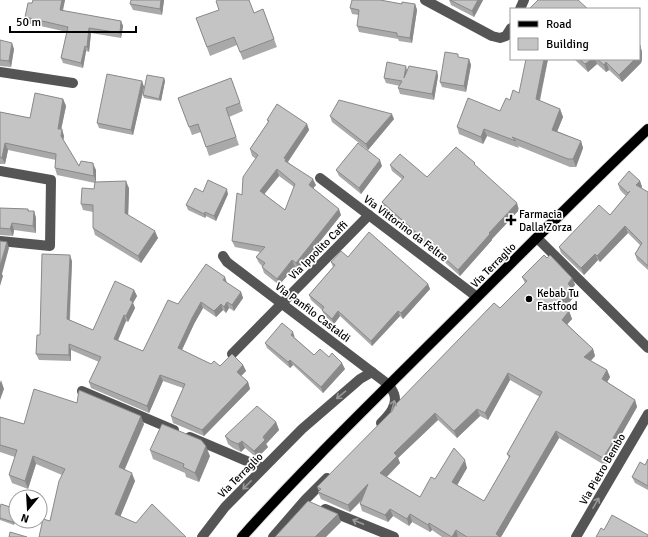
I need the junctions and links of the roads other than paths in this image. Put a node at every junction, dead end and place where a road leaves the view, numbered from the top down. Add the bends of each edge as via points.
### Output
1 (425, 0) edge
2 (510, 30) edge
3 (0, 72) edge
4 (72, 83) dead end
5 (648, 129) edge
6 (0, 171) edge
7 (320, 178) dead end
8 (370, 215) junction
9 (537, 238) junction
10 (0, 241) edge
11 (223, 256) dead end
12 (477, 297) junction
13 (282, 303) junction
14 (648, 348) edge
15 (232, 354) edge
16 (372, 372) junction
17 (390, 385) junction
18 (82, 391) edge
19 (648, 414) edge
20 (374, 430) edge
21 (263, 468) junction
22 (332, 473) edge
23 (305, 500) junction
24 (202, 537) edge
25 (242, 537) edge
26 (273, 537) edge
27 (394, 537) edge
28 (576, 537) edge

1 - 2 street via 492,36 506,36
3 - 4 street
5 - 9 main road, Via Terraglio
6 - 10 street via 51,180 50,246
7 - 8 street, Via Vittorino da Feltre
8 - 12 street, Via Vittorino da Feltre
8 - 13 street, Via Ippolito Caffi
9 - 12 main road, Via Terraglio
9 - 14 street
11 - 13 street, Via Panfilo Castaldi via 227,262
12 - 17 main road, Via Terraglio
13 - 15 street, Via Ippolito Caffi
13 - 16 street, Via Panfilo Castaldi
16 - 17 street, Via Panfilo Castaldi
16 -> 21 street, Via Terraglio via 302,429
20 -> 17 street via 390,414 394,404 395,394
17 - 25 main road, Via Terraglio via 298,476
18 - 21 street
28 -> 19 street, Via Pietro Bembo
21 -> 24 street, Via Terraglio via 224,507
22 - 23 street
23 - 26 street
27 -> 23 street

